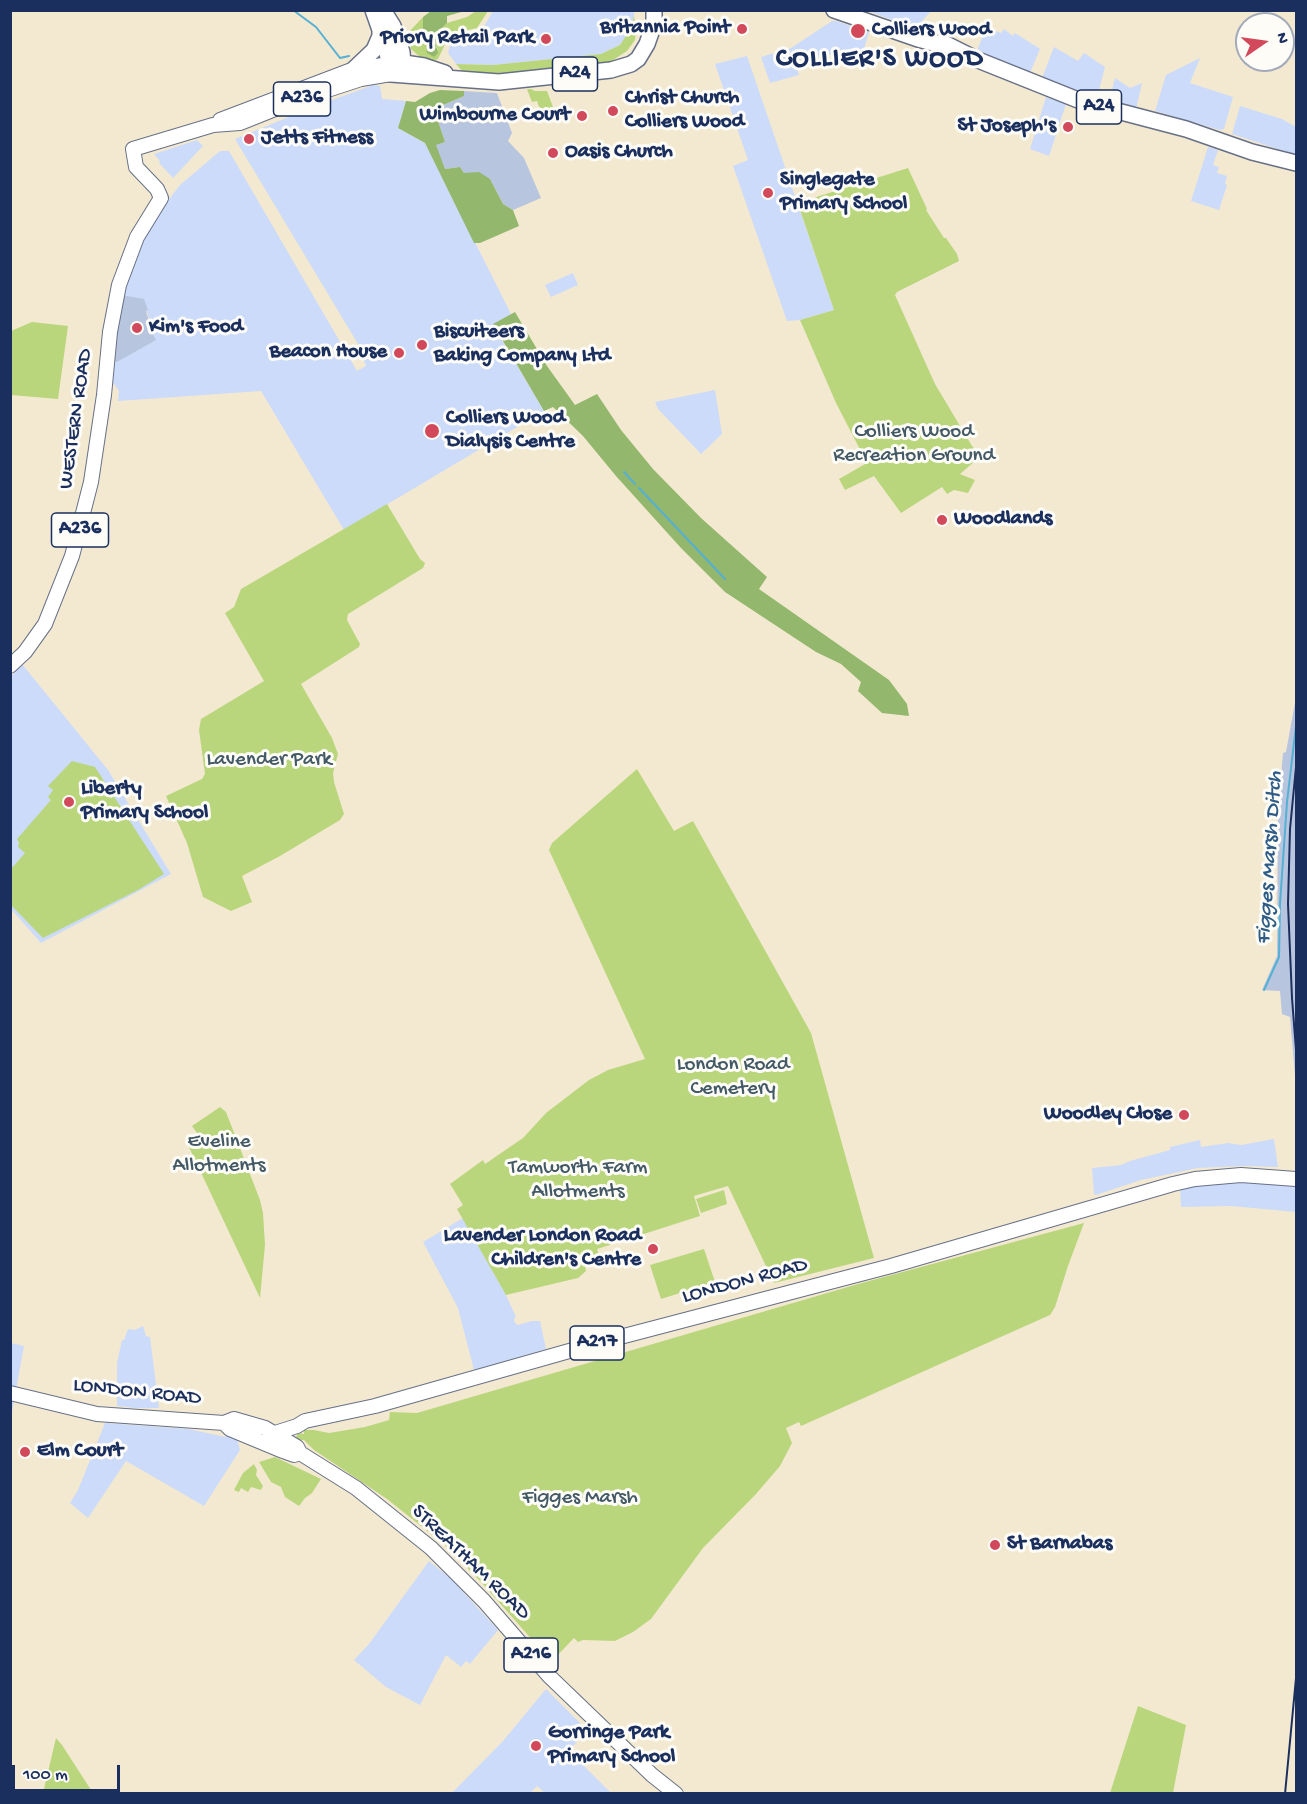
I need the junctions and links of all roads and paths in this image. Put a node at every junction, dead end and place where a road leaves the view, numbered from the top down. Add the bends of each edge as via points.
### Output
1 (645, 10) edge
2 (654, 10) edge
3 (834, 10) edge
4 (381, 19) edge
5 (651, 34) junction
6 (354, 69) junction
7 (397, 69) junction
8 (213, 125) junction
9 (162, 141) junction
10 (1296, 163) edge
11 (144, 176) junction
12 (10, 666) edge
13 (1296, 1179) edge
14 (10, 1394) edge
15 (264, 1435) junction
16 (676, 1794) edge

1 - 5 highway
2 - 5 highway
3 - 10 highway, A24 via 956,47 1083,102
4 - 6 highway via 374,50
4 - 7 highway
5 - 7 highway, A24 via 638,59 611,70 500,82 459,79 424,66
6 - 7 main road, A236
6 - 8 main road, A236 via 225,117
7 - 8 main road, A236 via 240,123
8 - 9 main road, A236
9 - 11 main road, A236 via 143,160
9 - 11 main road, WESTERN ROAD / A236 via 132,149 136,167
11 - 12 main road, WESTERN ROAD / A236 via 160,198 137,237 119,285 91,482 79,533 45,624
13 - 15 main road, LONDON ROAD / A217 via 1241,1175 1195,1179 901,1263 375,1406 304,1421
14 - 15 main road, LONDON ROAD via 97,1414 224,1423 230,1429
15 - 16 main road, STREATHAM ROAD / A216 via 297,1447 431,1548 484,1601 549,1676

